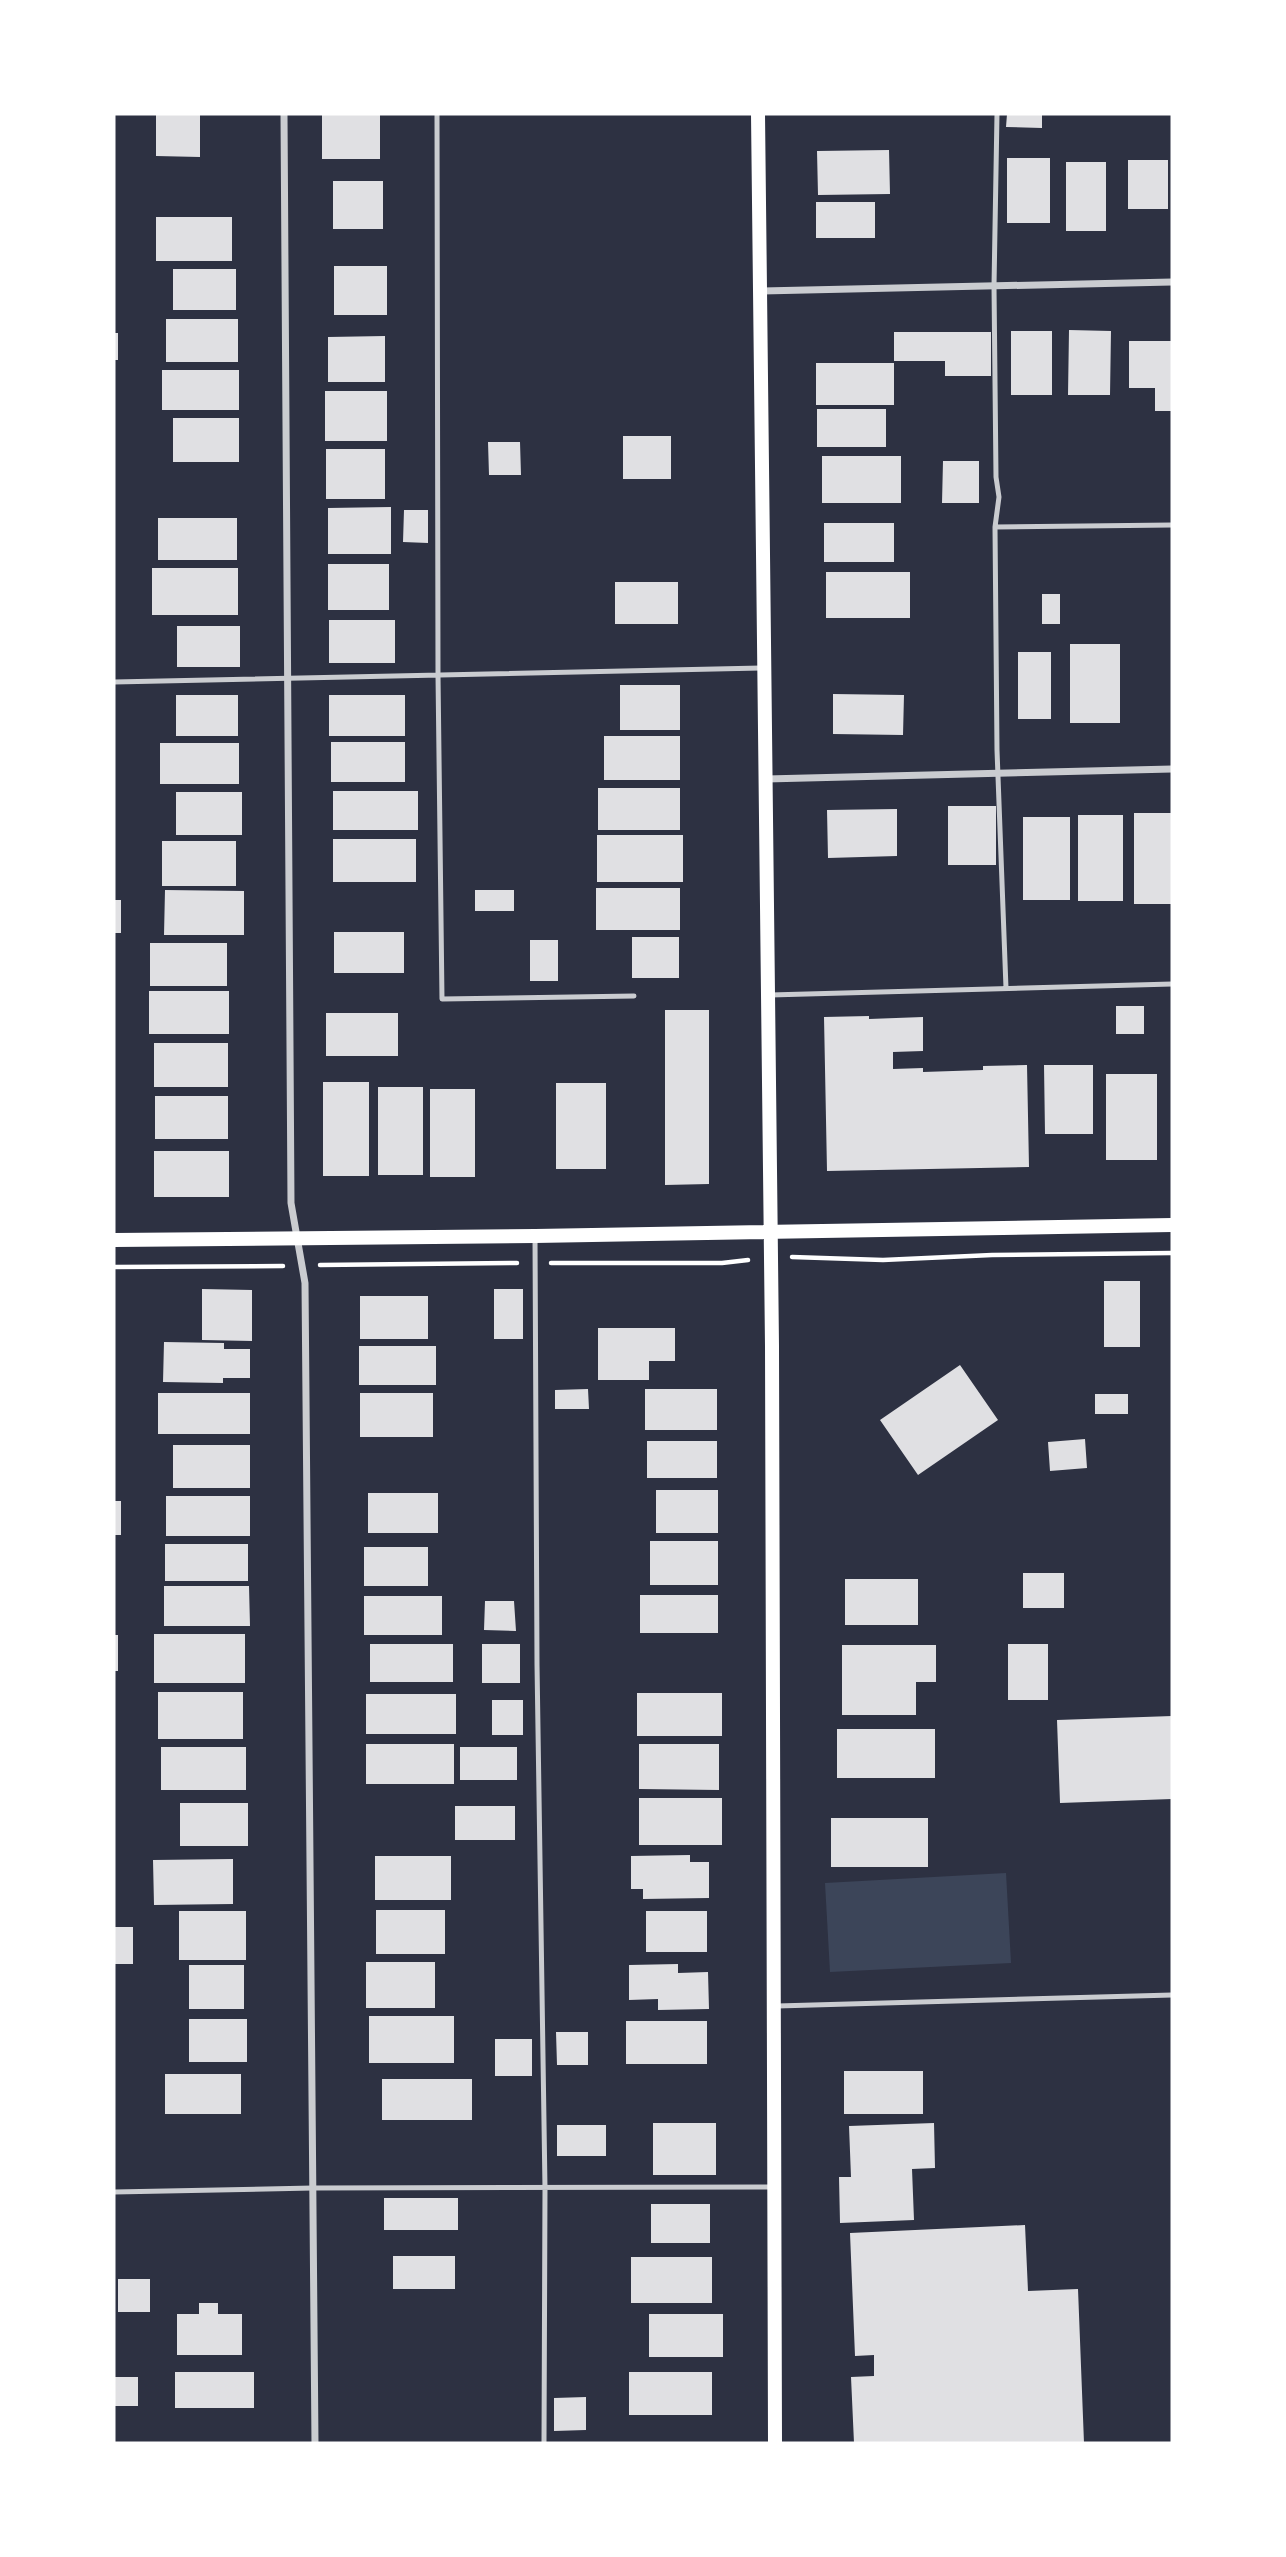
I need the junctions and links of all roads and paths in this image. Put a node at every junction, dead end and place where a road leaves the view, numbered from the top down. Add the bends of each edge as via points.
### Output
1 (284, 114) edge
2 (437, 114) edge
3 (758, 114) edge
4 (997, 114) edge
5 (1172, 282) edge
6 (994, 286) junction
7 (760, 290) junction
8 (1172, 525) edge
9 (995, 527) junction
10 (764, 668) junction
11 (438, 675) junction
12 (288, 679) junction
13 (114, 682) edge
14 (1172, 769) edge
15 (998, 774) junction
16 (765, 779) junction
17 (1172, 984) edge
18 (1006, 988) junction
19 (768, 995) junction
20 (634, 996) dead end
21 (1172, 1225) edge
22 (770, 1231) junction
23 (535, 1236) junction
24 (298, 1239) junction
25 (114, 1240) edge
26 (1172, 1253) edge
27 (811, 1258) dead end
28 (536, 1263) junction
29 (722, 1263) dead end
30 (303, 1266) junction
31 (114, 1267) edge
32 (1172, 1996) edge
33 (774, 2006) junction
34 (775, 2187) junction
35 (313, 2188) junction
36 (545, 2188) junction
37 (114, 2192) edge
38 (315, 2443) edge
39 (544, 2443) edge
40 (775, 2443) edge

1 - 12 street
2 - 11 lane
3 - 7 main road
4 - 6 lane
5 - 6 street
6 - 7 street
6 - 9 lane via 999,497
7 - 10 main road
8 - 9 lane
9 - 15 lane
10 - 11 lane
10 - 16 main road
11 - 12 lane
11 - 20 lane via 442,999
12 - 13 lane
12 - 24 street via 291,1203
14 - 15 street
15 - 16 street
15 - 18 lane
16 - 19 main road
17 - 18 lane
18 - 19 lane
19 - 22 main road
21 - 22 main road
22 - 23 main road
22 - 33 main road
23 - 24 main road
23 - 28 lane
24 - 25 main road
24 - 30 street
26 - 27 path
28 - 29 path
28 - 30 path
28 - 36 lane
30 - 31 path
30 - 35 street
32 - 33 lane
33 - 34 main road
34 - 36 lane
34 - 40 main road
35 - 36 lane
35 - 37 lane
35 - 38 street
36 - 39 lane

